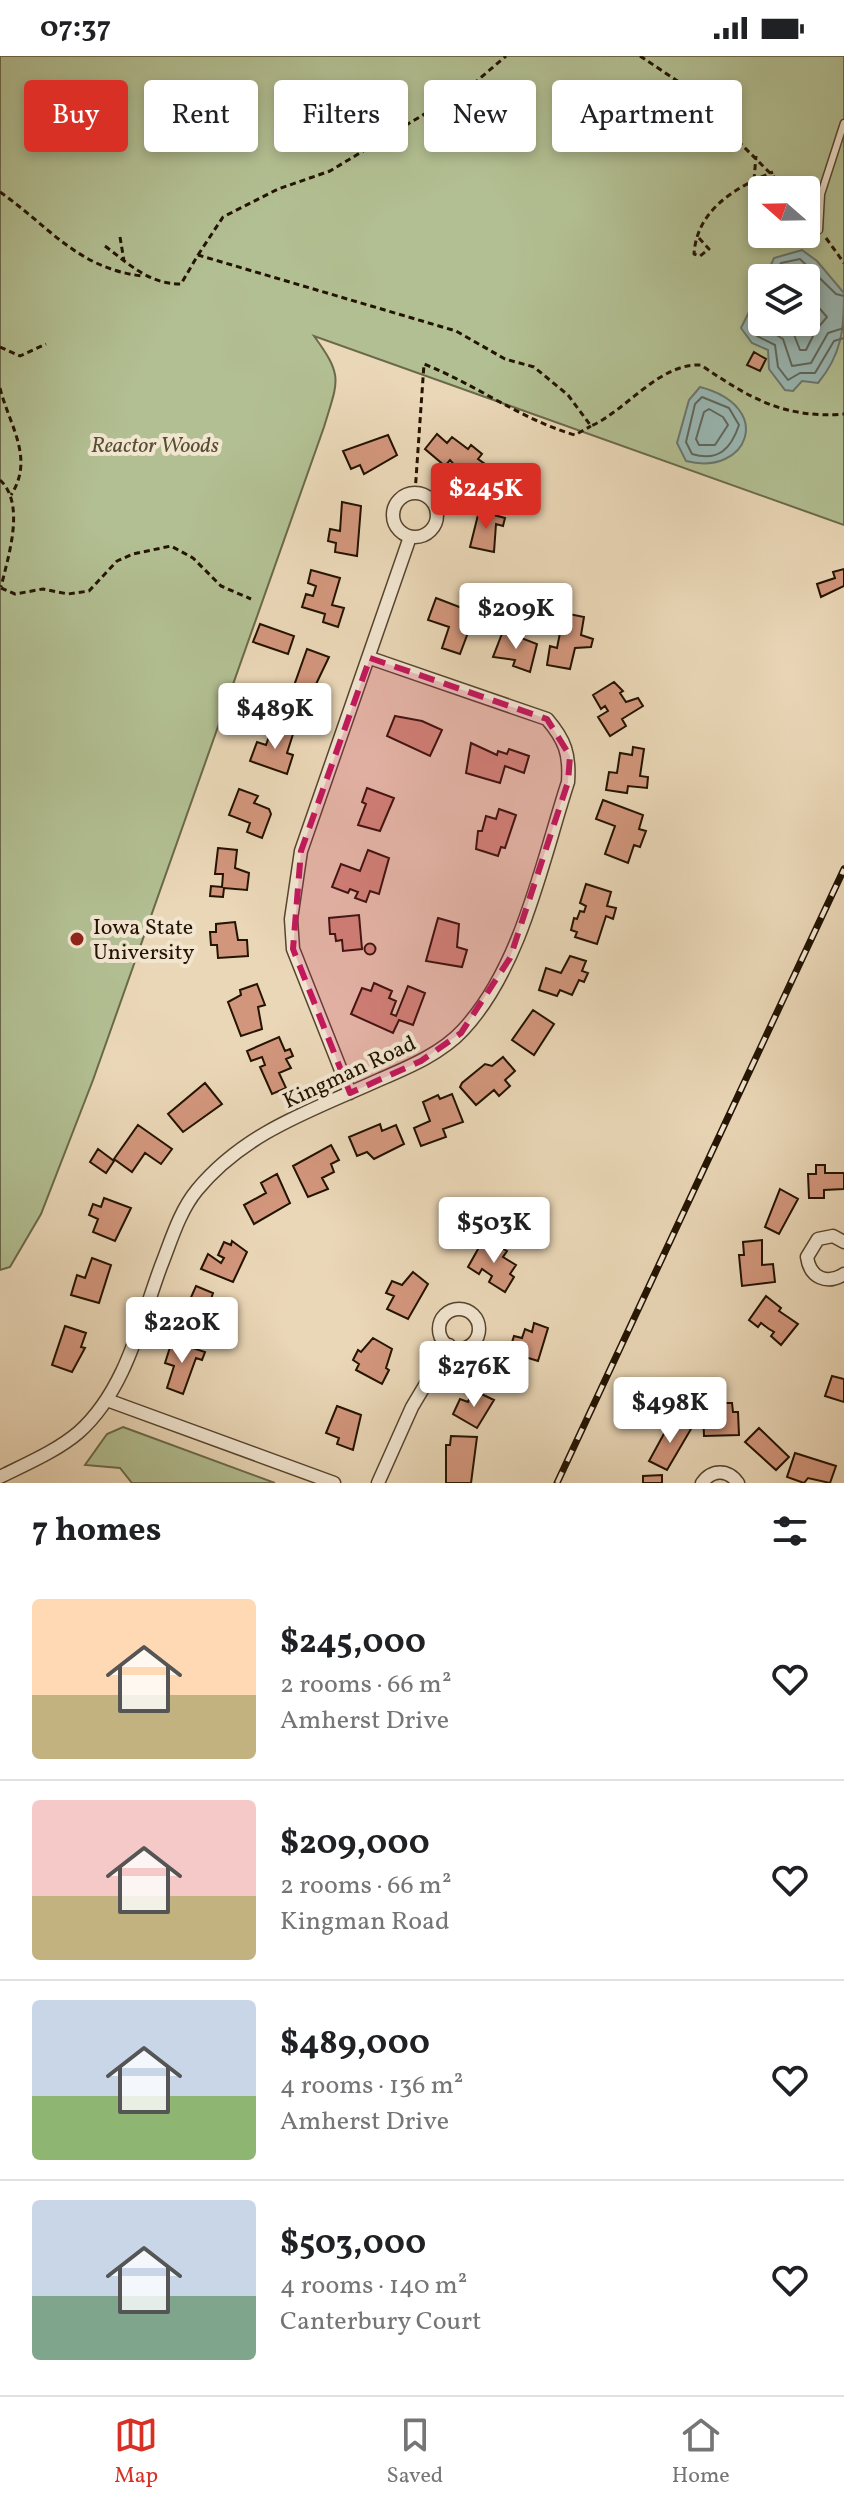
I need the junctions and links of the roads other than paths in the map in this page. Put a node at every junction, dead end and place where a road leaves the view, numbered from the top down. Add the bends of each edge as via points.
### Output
1 (844, 123) edge
2 (820, 212) edge
3 (410, 537) junction
4 (370, 658) junction
5 (350, 1093) junction
6 (844, 1242) edge
7 (844, 1274) edge
8 (449, 1345) dead end
9 (107, 1400) junction
10 (0, 1477) edge
11 (334, 1483) edge
12 (378, 1483) edge
13 (702, 1483) edge
14 (738, 1483) edge

1 - 2 lane
3 - 3 street via 431,531 438,518 429,498 415,493 401,498 393,517 398,530
3 - 4 street
4 - 5 street via 301,851 291,919 301,976
4 - 5 street, Kingman Road via 547,719 570,756 564,795 510,958 490,997 461,1033 421,1061
5 - 9 street, Kingman Road via 247,1141 195,1193 177,1225
6 - 7 street via 833,1236 818,1239 807,1257 811,1270 822,1279
8 - 12 street via 412,1407
9 - 10 street, Kingman Road via 78,1433
9 - 11 street
13 - 14 street via 720,1472

